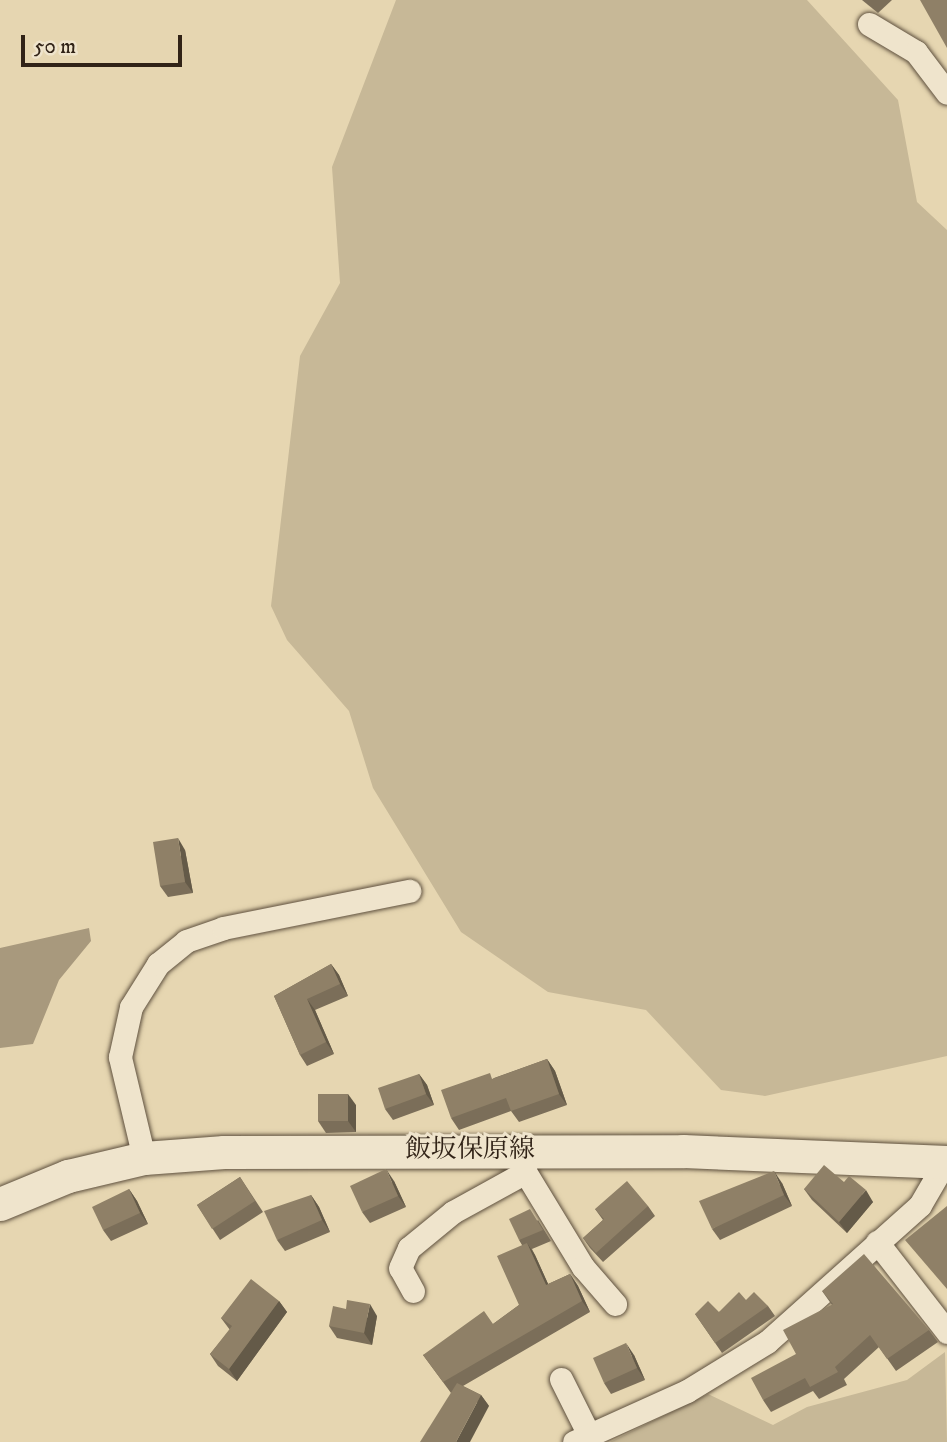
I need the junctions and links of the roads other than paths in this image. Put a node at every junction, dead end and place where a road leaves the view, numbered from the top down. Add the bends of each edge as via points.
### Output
1 (869, 24) dead end
2 (947, 93) edge
3 (409, 891) dead end
4 (144, 1158) junction
5 (527, 1160) junction
6 (946, 1162) edge
7 (0, 1204) edge
8 (877, 1242) junction
9 (413, 1291) dead end
10 (615, 1304) dead end
11 (947, 1332) edge
12 (561, 1379) dead end
13 (581, 1439) edge

1 - 2 street via 916,52
3 - 4 street via 223,928 187,941 158,964 131,1007 120,1057
4 - 5 main road, 飯坂保原線
4 - 7 main road, 飯坂保原線 via 68,1177
5 - 6 main road, 飯坂保原線
5 - 9 street via 409,1248 400,1268
5 - 10 street via 583,1267
6 - 8 street via 920,1205
8 - 11 street
8 - 13 street via 742,1360
12 - 13 street

